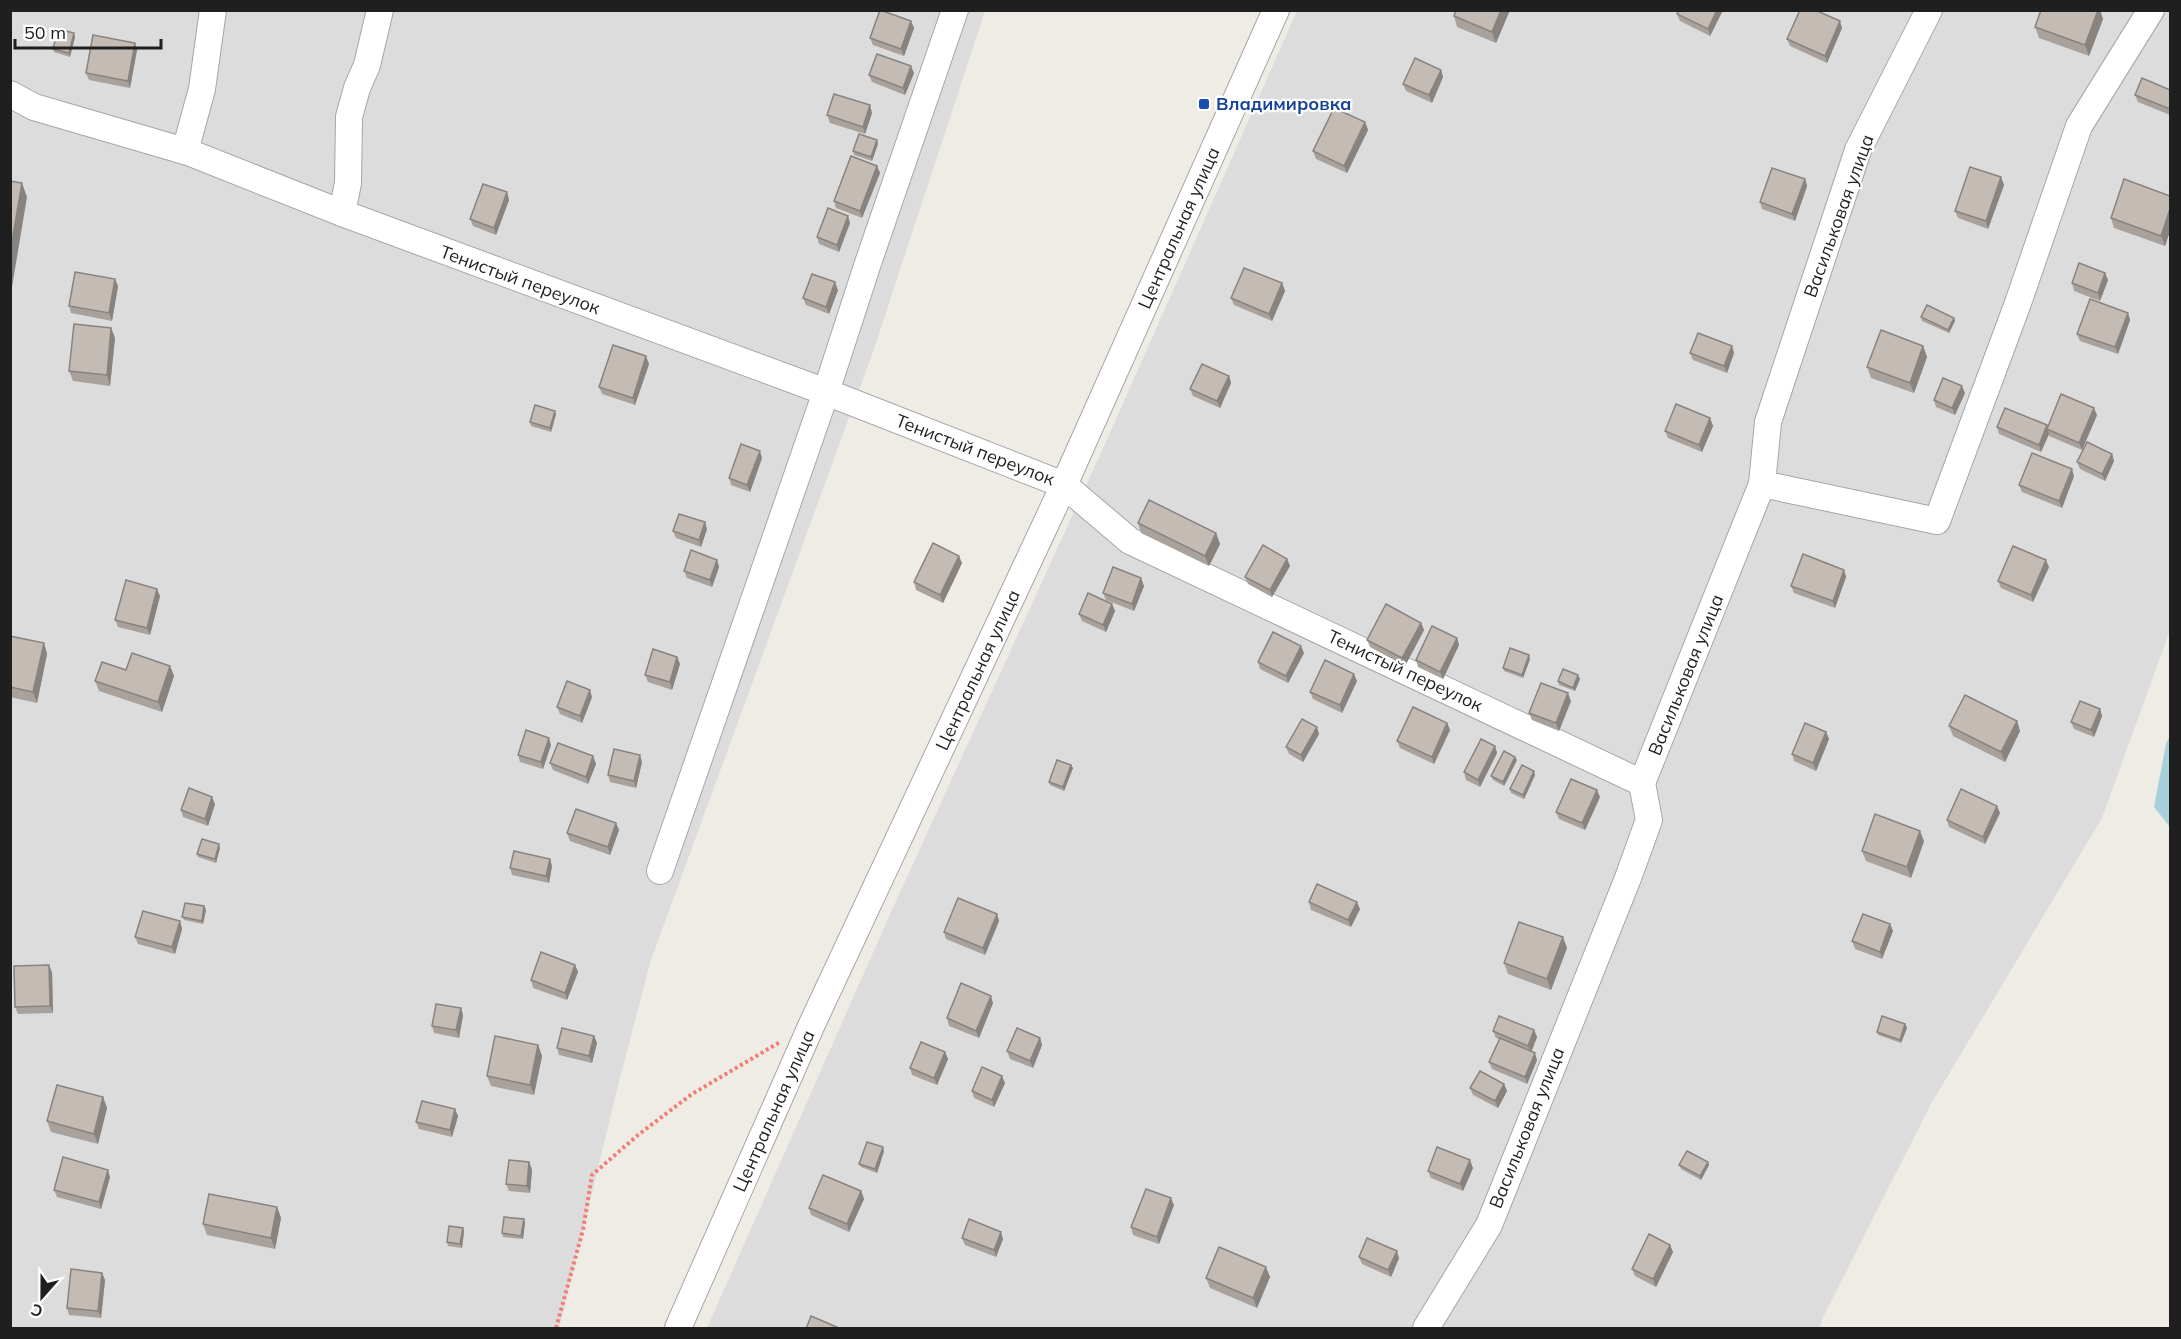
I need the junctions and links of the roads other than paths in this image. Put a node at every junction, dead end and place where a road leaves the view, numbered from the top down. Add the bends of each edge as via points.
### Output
1 (213, 10) edge
2 (380, 10) edge
3 (955, 10) edge
4 (1276, 10) edge
5 (1929, 10) edge
6 (2151, 10) edge
7 (10, 94) edge
8 (184, 151) junction
9 (342, 213) junction
10 (826, 392) junction
11 (1762, 484) junction
12 (1065, 485) junction
13 (1642, 783) junction
14 (660, 870) dead end
15 (678, 1329) edge
16 (1426, 1329) edge

1 - 8 street via 202,89
2 - 9 street via 349,117 348,183
3 - 10 street
4 - 12 street, Центральная улица
5 - 11 street, Васильковая улица via 1858,150 1768,422
6 - 11 street via 2079,126 1937,521
7 - 8 street, Тенистый переулок via 34,107
8 - 9 street, Тенистый переулок
9 - 10 street, Тенистый переулок
10 - 12 street, Тенистый переулок
10 - 14 street
11 - 13 street, Васильковая улица
12 - 13 street, Тенистый переулок via 1130,540
12 - 15 street, Центральная улица via 812,1024
13 - 16 street, Васильковая улица via 1649,820 1628,878 1489,1225

